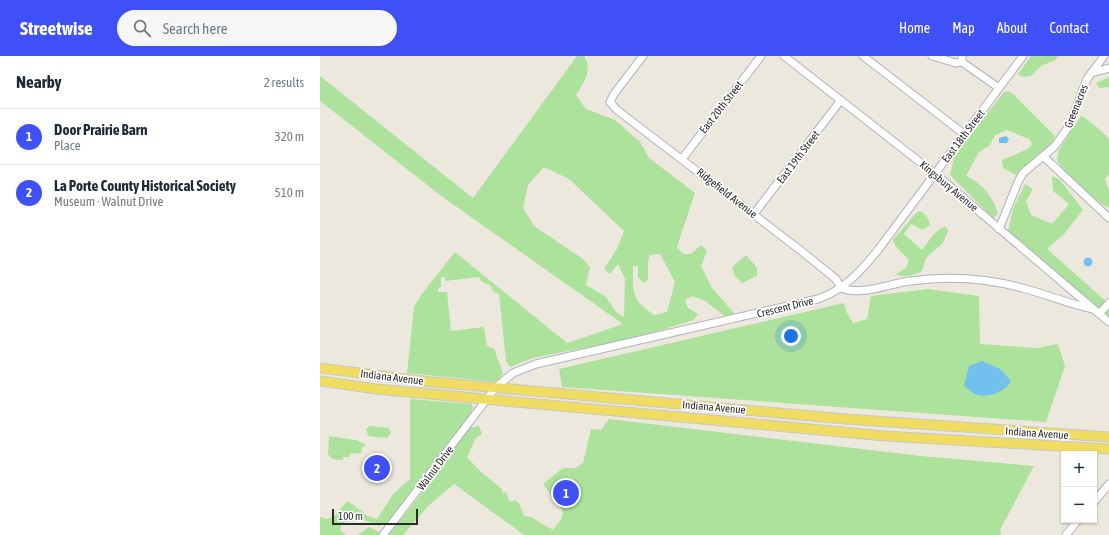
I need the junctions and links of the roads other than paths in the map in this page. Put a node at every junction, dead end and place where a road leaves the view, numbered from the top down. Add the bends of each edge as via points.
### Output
1 (643, 56) edge
2 (761, 56) edge
3 (784, 56) edge
4 (863, 56) edge
5 (932, 56) edge
6 (1023, 56) edge
7 (1104, 56) edge
8 (962, 59) edge
9 (1109, 68) edge
10 (1091, 73) junction
11 (999, 88) junction
12 (841, 100) junction
13 (964, 134) junction
14 (1044, 157) junction
15 (682, 159) junction
16 (934, 173) junction
17 (754, 214) junction
18 (1109, 218) edge
19 (999, 229) junction
20 (841, 288) junction
21 (1109, 303) edge
22 (1097, 312) junction
23 (1109, 322) edge
24 (320, 368) edge
25 (320, 381) edge
26 (496, 387) junction
27 (620, 398) junction
28 (487, 400) junction
29 (618, 411) junction
30 (1076, 435) junction
31 (1109, 437) edge
32 (1074, 447) junction
33 (1109, 449) edge
34 (1109, 484) edge
35 (1097, 498) edge
36 (1076, 523) edge
37 (383, 535) edge
38 (1066, 535) edge

1 - 15 street, Ridgefield Avenue via 610,102
2 - 15 street, East 20th Street
3 - 12 street, Kingsbury Avenue
4 - 13 street
5 - 8 street via 952,62
6 - 11 street, East 18th Street
7 - 10 street, Greenacres
8 - 11 street
9 - 10 street, Greenacres
10 - 14 street, Greenacres via 1069,126
11 - 13 street, East 18th Street
12 - 16 street, Kingsbury Avenue
12 - 17 street, East 19th Street
13 - 16 street, East 18th Street
14 - 18 street
14 - 19 street, Greenacres via 1023,173
15 - 17 street, Ridgefield Avenue
16 - 19 street, Kingsbury Avenue
16 - 20 street, East 18th Street via 878,250
17 - 20 street, Ridgefield Avenue via 836,279
19 - 22 street, Kingsbury Avenue
20 - 22 street via 855,292 931,278 988,280 1023,288
20 - 26 street, Crescent Drive via 818,300 530,365 513,373
21 - 22 street
22 - 23 street, Kingsbury Avenue
24 - 26 main road, Indiana Avenue
25 - 28 main road, Indiana Avenue
26 - 27 main road, Indiana Avenue
26 - 28 street, Crescent Drive
27 - 29 main road
27 - 30 main road, Indiana Avenue via 845,419
28 - 29 main road, Indiana Avenue
28 - 37 street, Walnut Drive
29 - 32 main road, Indiana Avenue via 885,436
30 - 31 main road, Indiana Avenue
30 - 32 main road
32 - 33 main road, Indiana Avenue
34 - 35 street
36 - 38 street

